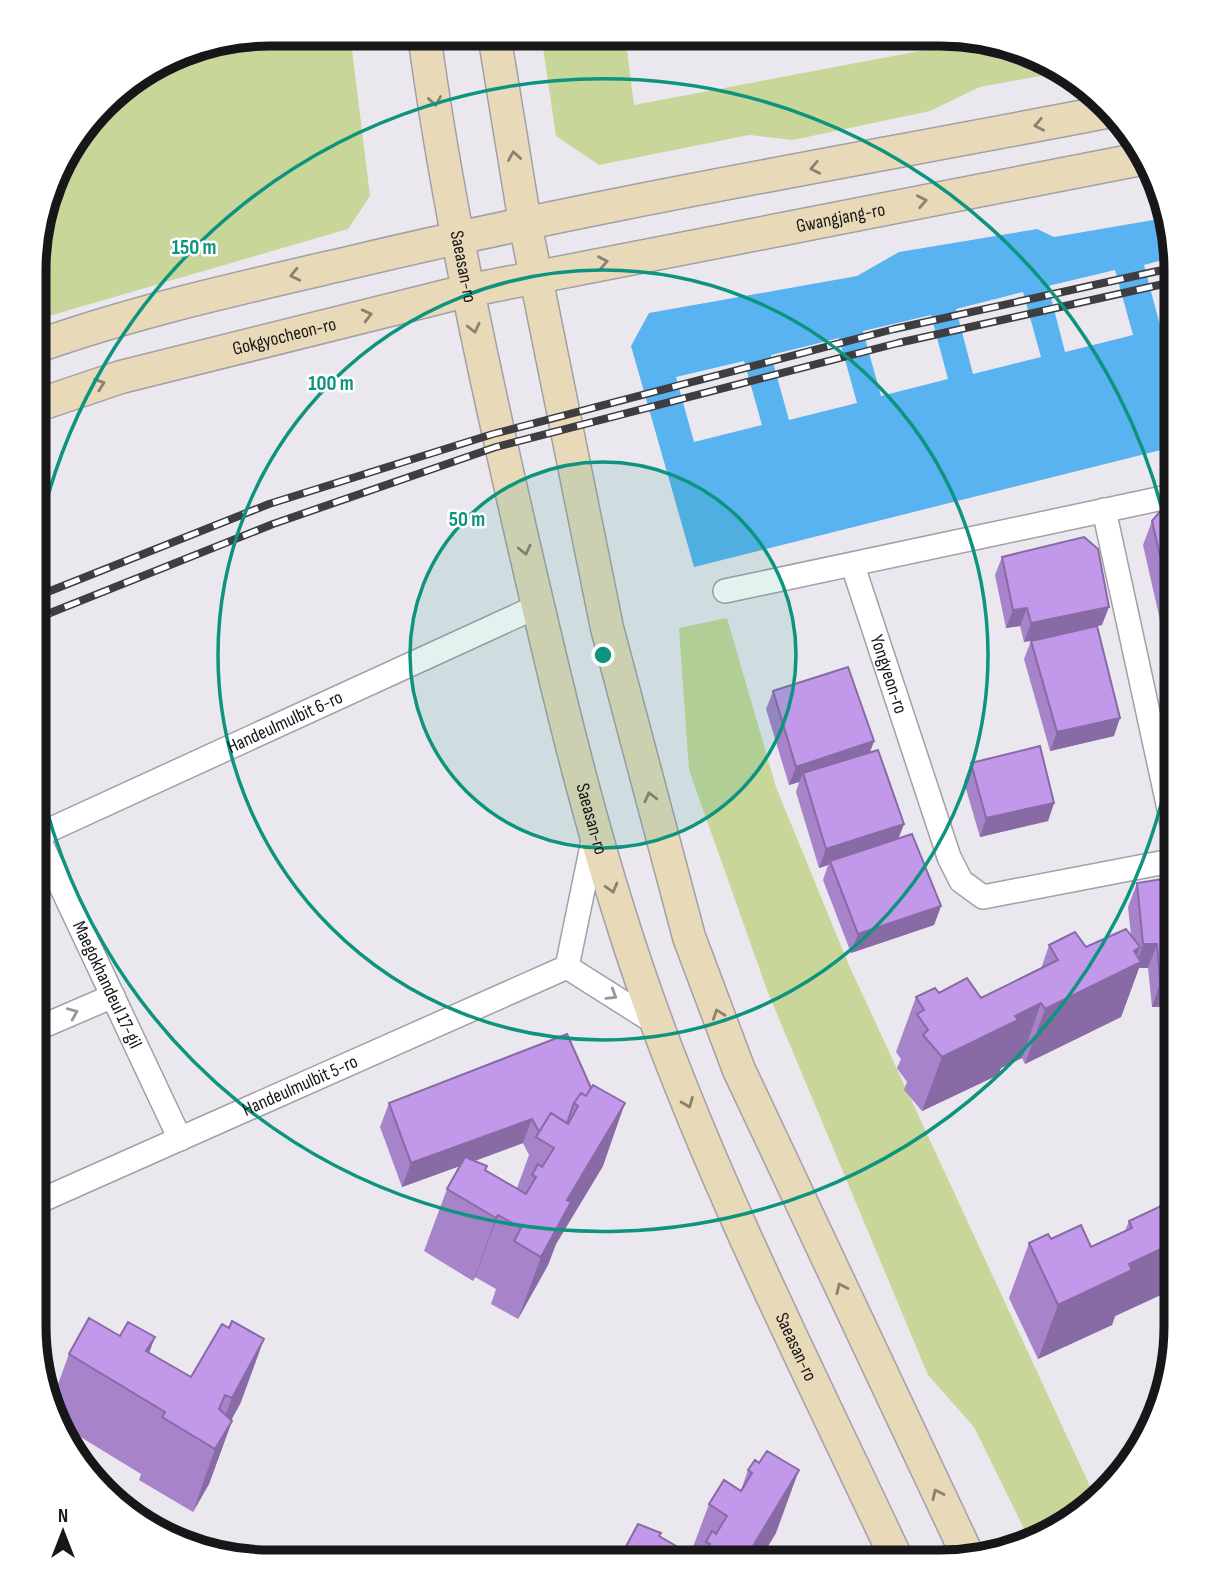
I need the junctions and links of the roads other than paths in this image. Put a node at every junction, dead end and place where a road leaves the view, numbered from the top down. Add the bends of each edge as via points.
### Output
1 (426, 46) edge
2 (496, 46) edge
3 (1100, 113) edge
4 (1135, 160) edge
5 (525, 223) junction
6 (456, 237) junction
7 (536, 275) junction
8 (466, 290) junction
9 (46, 343) edge
10 (46, 402) edge
11 (1165, 498) edge
12 (1104, 510) junction
13 (853, 566) junction
14 (725, 591) dead end
15 (538, 606) junction
16 (1165, 784) edge
17 (46, 829) edge
18 (595, 830) junction
19 (46, 857) edge
20 (1164, 862) edge
21 (567, 967) junction
22 (113, 996) junction
23 (657, 1024) junction
24 (46, 1025) edge
25 (180, 1139) junction
26 (46, 1198) edge
27 (964, 1548) edge
28 (892, 1550) edge

1 -> 6 main road, Saeasan-ro
5 -> 2 main road
3 -> 5 main road
7 -> 4 main road, Gwangjang-ro
5 - 6 main road
5 - 7 main road
6 - 8 main road, Saeasan-ro
6 -> 9 main road via 192,300
7 - 8 main road, Gokgyocheon-ro
27 -> 7 main road via 739,1070 689,937 607,628
10 -> 8 main road, Gokgyocheon-ro via 121,377
8 -> 15 main road, Saeasan-ro
11 - 12 street
12 - 13 street
12 - 16 street
13 - 14 street
13 - 20 street, Yongyeon-ro via 949,857 961,881 983,897
15 - 17 street, Handeulmulbit 6-ro
15 - 18 main road, Saeasan-ro
18 - 21 street
18 -> 23 main road, Saeasan-ro
19 - 22 street, Maegokhandeul 17-gil
21 -> 23 street
21 - 25 street, Handeulmulbit 5-ro
24 -> 22 street
22 - 25 street, Maegokhandeul 17-gil
23 -> 28 main road, Saeasan-ro via 713,1167
25 - 26 street, Handeulmulbit 5-ro

